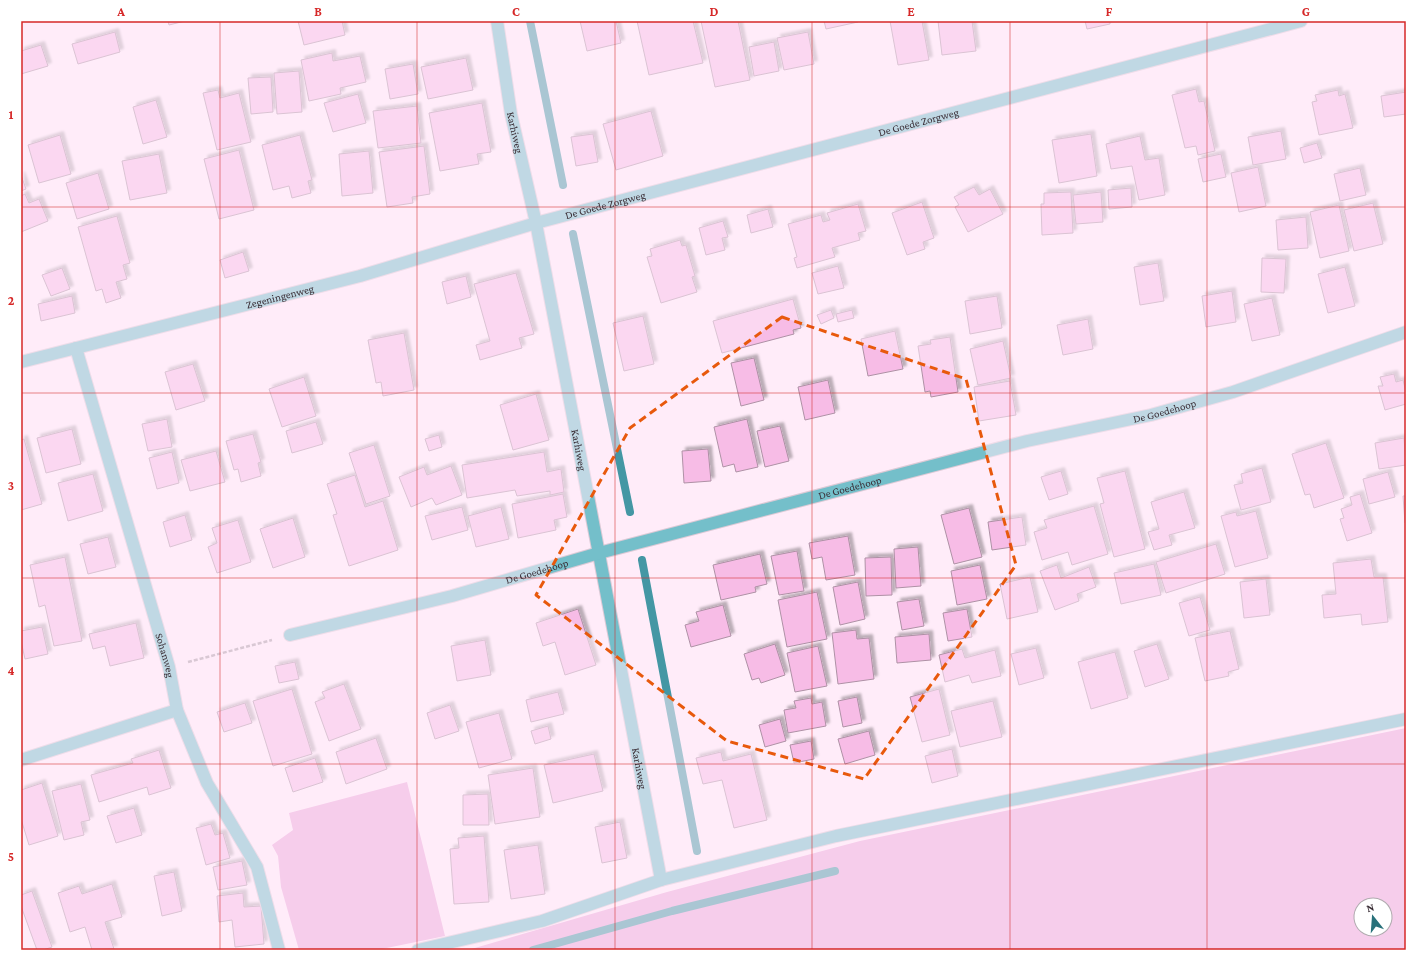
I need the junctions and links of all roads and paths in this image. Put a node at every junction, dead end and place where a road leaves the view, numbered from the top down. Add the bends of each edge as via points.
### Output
1 (497, 21) edge
2 (1301, 21) edge
3 (536, 223) junction
4 (1406, 332) edge
5 (76, 348) junction
6 (21, 362) edge
7 (599, 553) junction
8 (290, 635) joint
9 (169, 667) junction
10 (177, 710) junction
11 (1406, 719) edge
12 (21, 760) edge
13 (661, 880) junction
14 (279, 950) edge
15 (418, 950) edge

1 - 3 street, Karhiweg via 511,114
2 - 3 street, De Goede Zorgweg
3 - 5 street, Zegeningenweg via 360,276
3 - 7 street, Karhiweg
4 - 7 street, De Goedehoop via 1232,392 1151,415 1027,442
5 - 6 street, Zegeningenweg
5 - 9 street, Sohanweg
7 - 8 street, De Goedehoop via 452,596
7 - 13 street, Karhiweg
8 - 9 path
9 - 10 street, Sohanweg
10 - 12 street
10 - 14 street, Sohanweg via 207,783 257,867
11 - 13 street via 836,836
13 - 15 street via 542,921

